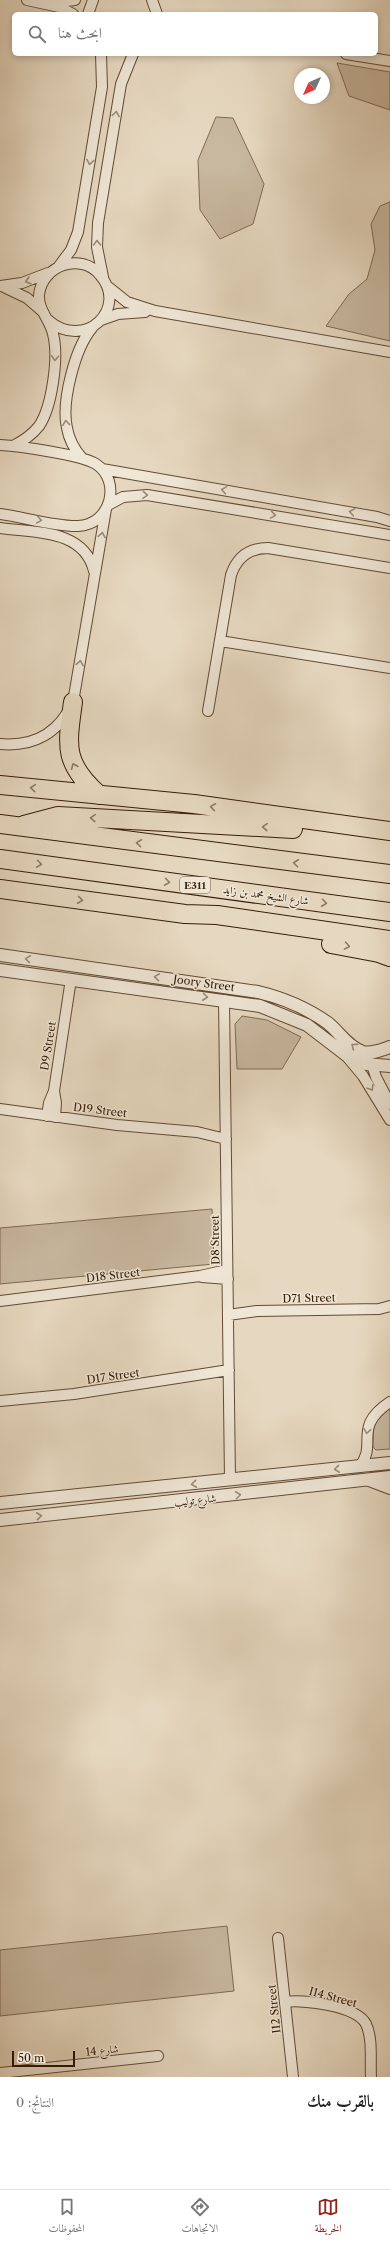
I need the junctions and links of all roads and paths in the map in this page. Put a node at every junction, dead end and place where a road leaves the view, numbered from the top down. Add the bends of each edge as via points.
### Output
1 (27, 0) edge
2 (75, 0) edge
3 (93, 0) edge
4 (47, 4) junction
5 (154, 6) edge
6 (68, 12) edge
7 (89, 12) edge
8 (162, 12) edge
9 (101, 56) edge
10 (131, 56) edge
11 (357, 56) edge
12 (390, 62) edge
13 (56, 268) junction
14 (106, 284) junction
15 (0, 286) edge
16 (42, 311) junction
17 (155, 311) junction
18 (48, 320) junction
19 (97, 324) junction
20 (390, 352) edge
21 (0, 445) edge
22 (13, 446) junction
23 (82, 458) junction
24 (102, 469) junction
25 (107, 507) junction
26 (0, 514) edge
27 (390, 521) edge
28 (0, 528) edge
29 (390, 535) edge
30 (390, 568) edge
31 (95, 575) junction
32 (220, 641) junction
33 (390, 668) edge
34 (73, 702) junction
35 (208, 711) dead end
36 (0, 744) edge
37 (0, 785) edge
38 (99, 795) junction
39 (0, 824) edge
40 (345, 825) junction
41 (20, 827) junction
42 (390, 831) edge
43 (0, 859) edge
44 (390, 874) edge
45 (0, 889) edge
46 (390, 912) edge
47 (185, 914) junction
48 (390, 940) edge
49 (0, 955) edge
50 (390, 957) edge
51 (0, 970) edge
52 (119, 972) junction
53 (71, 979) junction
54 (276, 997) junction
55 (224, 1000) junction
56 (334, 1029) junction
57 (326, 1038) junction
58 (390, 1047) edge
59 (348, 1058) junction
60 (372, 1065) junction
61 (390, 1066) edge
62 (390, 1104) edge
63 (0, 1109) edge
64 (51, 1116) junction
65 (390, 1120) edge
66 (226, 1134) junction
67 (228, 1275) junction
68 (0, 1301) edge
69 (390, 1306) edge
70 (379, 1309) junction
71 (390, 1311) edge
72 (228, 1312) junction
73 (229, 1374) junction
74 (0, 1401) edge
75 (390, 1402) edge
76 (390, 1463) edge
77 (359, 1467) junction
78 (390, 1477) edge
79 (366, 1479) junction
80 (230, 1480) junction
81 (390, 1488) edge
82 (172, 1502) junction
83 (0, 1503) edge
84 (0, 1520) edge
85 (278, 1938) dead end
86 (285, 2002) junction
87 (158, 2056) dead end
88 (0, 2073) edge
89 (293, 2077) edge
90 (371, 2077) edge

1 - 4 street
2 - 4 street
3 - 7 street
4 - 6 street
5 - 8 street
9 -> 13 street via 102,87 78,232 71,250
14 -> 10 street via 96,246 98,223 121,84
11 - 12 street
13 - 14 street via 73,263 88,266 95,270
13 -> 15 street via 33,280
13 - 16 street via 43,281 40,288
14 - 17 street via 127,302
14 - 19 street via 109,300
15 - 16 street via 23,295
16 - 18 street
17 - 19 street via 118,314
17 - 20 street
18 - 19 street via 64,331 74,332
18 -> 22 street via 55,348 48,406 39,426 23,441
23 -> 19 street via 70,439 66,418 76,357 82,341
21 - 22 street
22 - 23 street
23 - 24 street
24 - 25 street via 110,483 111,492
27 -> 24 street
26 -> 25 street via 78,526 95,521
25 -> 29 street via 130,495 147,495
31 -> 25 street
28 - 31 street via 71,540 86,552
30 - 32 street via 277,549 252,550 241,557 234,567
34 -> 31 street
32 - 33 street
32 - 35 street
34 - 36 street via 61,722 42,738 24,744
38 -> 34 highway via 80,777 72,763 69,735
38 -> 37 highway
40 -> 38 highway via 194,804
39 - 41 highway
40 -> 41 highway via 315,830 58,816
40 - 42 highway
44 -> 41 highway
43 -> 46 highway, شارع الشيخ محمد بن زايد / E311
45 -> 47 highway
47 - 48 highway via 218,914
47 -> 50 highway via 217,923 370,951
52 -> 49 street, Joory Street
51 - 53 street, Joory Street
52 - 53 street via 107,976 82,974
54 -> 52 street, Joory Street via 249,990
53 -> 55 street, Joory Street
53 - 64 street, D9 Street via 54,1091 56,1103
54 - 55 street via 236,995
54 - 56 street, Joory Street via 304,1009
55 - 57 street, Joory Street via 248,1003 278,1012 307,1025
55 - 66 street, D8 Street
56 - 57 street
58 -> 56 street, Joory Street via 372,1053 362,1052
57 - 59 street, Joory Street
59 - 60 street, Joory Street
59 -> 65 street via 363,1076
60 - 61 street, Joory Street
60 - 62 street
63 - 64 street, D19 Street
64 - 66 street, D19 Street
66 - 67 street, D8 Street
67 - 68 street, D18 Street via 200,1276
67 - 72 street, D8 Street
69 - 70 street, D71 Street
70 - 71 street
70 - 72 street, D71 Street
72 - 73 street, D8 Street
73 - 74 street, D17 Street
73 - 80 street, D8 Street
75 -> 77 street via 369,1422 366,1454
76 - 77 street, شارع توليب
77 -> 80 street, شارع توليب
78 - 79 street, شارع توليب
79 - 81 street
82 -> 79 street, شارع توليب
80 - 82 street via 216,1491 182,1495
80 -> 83 street, شارع توليب
84 -> 82 street, شارع توليب
85 - 86 street, I12 Street
86 - 89 street, I12 Street
86 - 90 street, I14 Street via 313,2002 362,2018 368,2032
87 - 88 street, شارع 14

